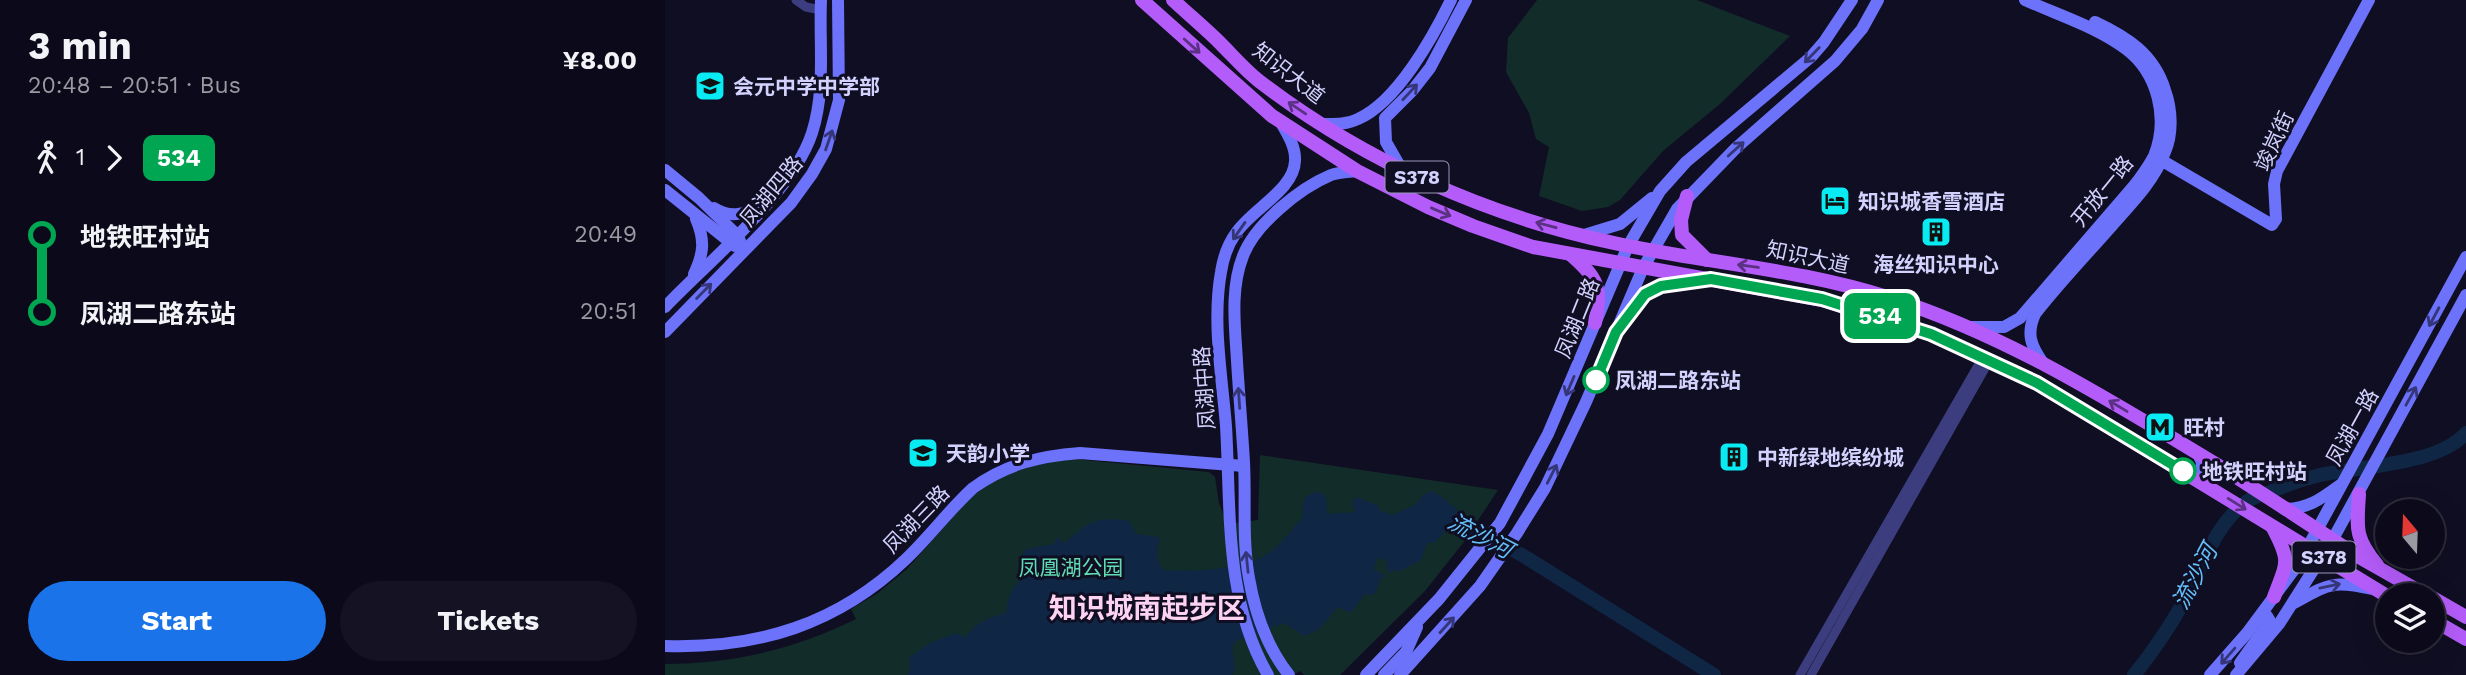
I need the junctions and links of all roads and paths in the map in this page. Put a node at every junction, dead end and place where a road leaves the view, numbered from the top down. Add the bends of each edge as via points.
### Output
1 (796, 0) edge
2 (838, 0) edge
3 (1142, 0) edge
4 (1173, 0) edge
5 (1451, 0) edge
6 (1467, 0) edge
7 (1852, 0) edge
8 (1878, 0) edge
9 (2025, 0) edge
10 (2045, 0) edge
11 (2369, 0) edge
12 (821, 5) edge
13 (1374, 109) junction
14 (1385, 118) junction
15 (1280, 121) junction
16 (1320, 124) junction
17 (2161, 160) junction
18 (1357, 171) junction
19 (1403, 171) junction
20 (665, 174) edge
21 (789, 175) junction
22 (1670, 180) junction
23 (1287, 183) junction
24 (803, 188) junction
25 (665, 190) edge
26 (1303, 191) junction
27 (1660, 191) junction
28 (1687, 196) junction
29 (699, 198) junction
30 (769, 200) junction
31 (695, 215) junction
32 (1584, 235) junction
33 (733, 239) junction
34 (1628, 246) junction
35 (1652, 250) junction
36 (744, 251) junction
37 (1569, 254) junction
38 (2466, 257) edge
39 (1708, 261) junction
40 (1621, 263) junction
41 (1643, 268) junction
42 (1711, 279) junction
43 (691, 281) junction
44 (2466, 295) edge
45 (666, 306) edge
46 (665, 321) edge
47 (1595, 323) junction
48 (1965, 326) junction
49 (665, 332) edge
50 (1616, 332) junction
51 (1986, 359) junction
52 (2043, 363) junction
53 (2198, 454) junction
54 (1228, 465) junction
55 (1244, 466) junction
56 (2185, 472) junction
57 (2343, 483) junction
58 (2359, 494) junction
59 (2286, 509) junction
60 (2269, 525) junction
61 (2318, 530) junction
62 (2333, 539) junction
63 (2308, 547) junction
64 (2322, 556) junction
65 (2375, 562) edge
66 (2375, 566) edge
67 (2380, 569) edge
68 (2405, 583) edge
69 (2375, 590) edge
70 (2375, 592) edge
71 (2274, 597) junction
72 (2291, 605) junction
73 (2445, 605) edge
74 (2466, 617) edge
75 (1421, 618) junction
76 (2257, 620) junction
77 (2445, 627) edge
78 (2466, 639) edge
79 (665, 646) edge
80 (1289, 674) edge
81 (1366, 674) edge
82 (1268, 675) edge
83 (1384, 675) edge
84 (1400, 675) edge
85 (1800, 675) edge
86 (1811, 675) edge
87 (2210, 675) edge
88 (2234, 675) edge

1 - 12 street via 806,7
24 -> 2 street, 凤湖四路 via 827,149 836,118
3 -> 15 main road, 知识大道 / S378
16 -> 4 main road, 知识大道 / S378 via 1255,78
5 - 13 street via 1412,69
14 -> 6 street via 1430,68
7 -> 22 street, 凤湖二路 via 1811,57
28 -> 8 street, 凤湖二路 via 1835,61 1862,29
9 - 48 street, 开放一路 via 2100,33 2135,57 2157,93 2159,139 2147,169 2020,318 2004,327
10 - 17 street, 开放一路 via 2126,37 2155,67 2170,118
11 - 17 street, 竣岚街 via 2277,171 2272,225
12 - 21 street, 凤湖四路 via 816,116
13 - 14 street via 1373,118
13 - 16 street via 1352,122
14 - 19 street via 1386,142
15 - 18 main road, 知识大道 / S378
15 - 23 street via 1295,158
16 - 19 main road, 知识大道 / S378
17 - 52 street, 开放一路 via 2137,197 2035,314 2030,338
18 - 26 street, 凤湖中路 via 1332,175
18 -> 37 main road, 知识大道 / S378 via 1473,226 1532,247
32 -> 19 main road, 知识大道 / S378 via 1468,199
20 - 29 street
21 - 24 street
21 - 30 street, 凤湖四路
22 - 27 street, 凤湖二路
22 - 28 street
23 - 26 street via 1305,177 1308,182
23 -> 54 street, 凤湖中路 via 1236,232 1221,272 1218,301
24 - 36 street, 凤湖四路
25 - 31 street
55 -> 26 street, 凤湖中路 via 1235,325 1238,272 1263,224
27 - 32 street via 1621,224
27 - 34 street, 凤湖二路
28 - 35 street, 凤湖二路
28 - 39 main road via 1682,235
29 - 30 street via 734,215
29 - 33 street
30 - 33 street, 凤湖四路
31 - 33 street
31 - 43 street via 704,249
32 - 34 main road, 知识大道 / S378
33 - 36 street
33 - 43 street, 凤湖四路
34 - 35 main road, 知识大道 / S378
34 - 40 street, 凤湖二路
35 - 39 main road, 知识大道 / S378
35 - 41 street, 凤湖二路
49 -> 36 street, 凤湖四路
37 - 40 main road, 知识大道 / S378
37 - 47 main road via 1595,281 1599,301
38 -> 57 street, 凤湖一路
48 -> 39 main road, 知识大道 / S378 via 1889,297 1815,277
40 - 41 main road, 知识大道 / S378
40 - 47 street, 凤湖二路
41 - 42 main road, 知识大道 / S378
41 - 50 street, 凤湖二路
42 - 50 street via 1650,291
42 - 51 main road, 知识大道 / S378 via 1822,299 1931,334
43 - 45 street, 凤湖四路
58 -> 44 street, 凤湖一路
45 - 46 street via 675,301 679,304
47 - 50 street
47 -> 75 street, 凤湖二路 via 1548,434 1500,523
48 - 52 main road, 知识大道 / S378
84 -> 50 street, 凤湖二路 via 1457,613 1517,533 1545,488
51 - 56 main road, 知识大道 / S378 via 2037,383
51 - 85 street
51 - 86 street
53 -> 52 main road, 知识大道 / S378
53 - 56 street via 2200,471
53 - 59 main road, 知识大道 / S378, bridge
54 - 55 street, 凤湖三路
54 - 79 street, 凤湖三路 via 1080,453 1017,463 974,488 869,591 827,616 755,640
54 - 82 street, 凤湖中路 via 1232,560 1244,616
80 -> 55 street, 凤湖中路 via 1270,646 1249,579
56 -> 60 main road, 知识大道 / S378
57 - 59 street via 2313,504
57 - 61 street, 凤湖一路
58 - 62 street, 凤湖一路
58 - 65 main road via 2357,531
59 - 61 main road, 知识大道 / S378
60 - 63 main road, 知识大道 / S378
60 - 71 main road via 2287,556
61 - 62 main road, 知识大道 / S378
61 - 63 street, 凤湖一路
62 - 64 street, 凤湖一路
62 - 66 main road, 知识大道 / S378
63 - 64 main road, 知识大道 / S378
63 - 71 street, 凤湖一路
64 - 69 main road, 知识大道 / S378
64 - 72 street, 凤湖一路
67 - 68 main road, 知识大道 / S378
72 -> 70 street via 2333,583
71 - 76 street, 凤湖一路
72 - 88 street, 凤湖一路
73 - 74 main road
75 - 81 street, 凤湖二路
75 - 83 street via 1406,652
76 -> 87 street, 凤湖一路
76 - 88 street via 2267,615 2270,621
77 - 78 main road

